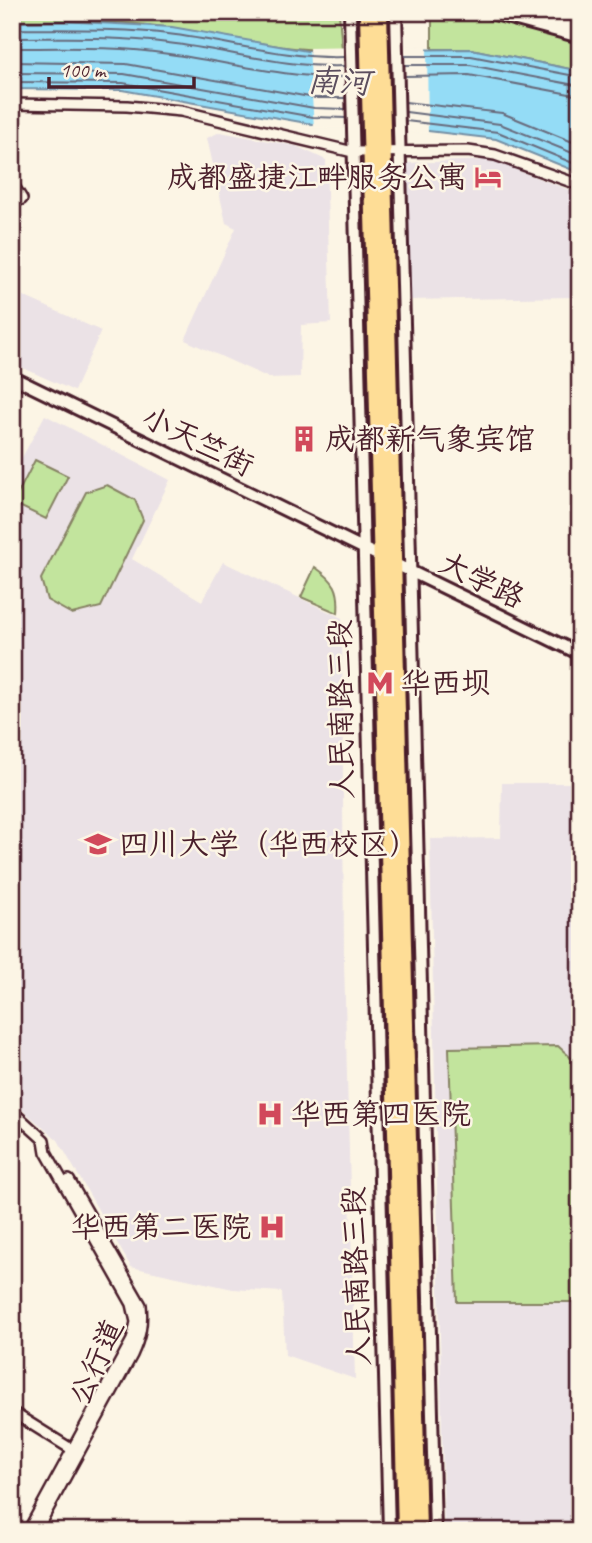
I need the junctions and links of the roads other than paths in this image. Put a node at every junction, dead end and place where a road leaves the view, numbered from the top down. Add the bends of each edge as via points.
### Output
1 (491, 12) edge
2 (527, 12) edge
3 (561, 12) edge
4 (350, 15) edge
5 (373, 15) edge
6 (396, 15) edge
7 (580, 17) edge
8 (580, 28) edge
9 (580, 36) edge
10 (12, 104) edge
11 (353, 147) junction
12 (377, 147) junction
13 (400, 147) junction
14 (12, 183) edge
15 (580, 185) edge
16 (12, 203) edge
17 (12, 376) edge
18 (363, 549) junction
19 (387, 561) junction
20 (411, 573) junction
21 (580, 654) edge
22 (12, 1111) edge
23 (12, 1412) edge
24 (75, 1452) junction
25 (28, 1531) edge
26 (36, 1531) edge
27 (389, 1531) edge
28 (405, 1531) edge
29 (419, 1531) edge
30 (435, 1531) edge

1 - 9 main road
2 - 8 main road
3 - 7 main road
4 - 11 street, 人民南路三段
5 - 12 main road, 人民南路三段
6 - 13 street
10 - 11 street via 181,111
11 - 12 street
11 - 18 street, 人民南路三段
12 - 13 street
12 - 19 main road, 人民南路三段
13 - 15 street via 495,155
13 - 20 street
14 - 16 street via 22,199
17 - 18 street, 小天竺街
18 - 19 street, 大学路
18 - 27 street, 人民南路三段
19 - 20 street, 大学路
19 - 28 main road, 人民南路三段
19 - 29 main road, 人民南路三段
20 - 21 street, 大学路
20 - 30 street
22 - 24 street, 公行道 via 44,1140 141,1305 140,1338
23 - 24 street
24 - 25 street, 公行道
24 - 26 street, 公行道

